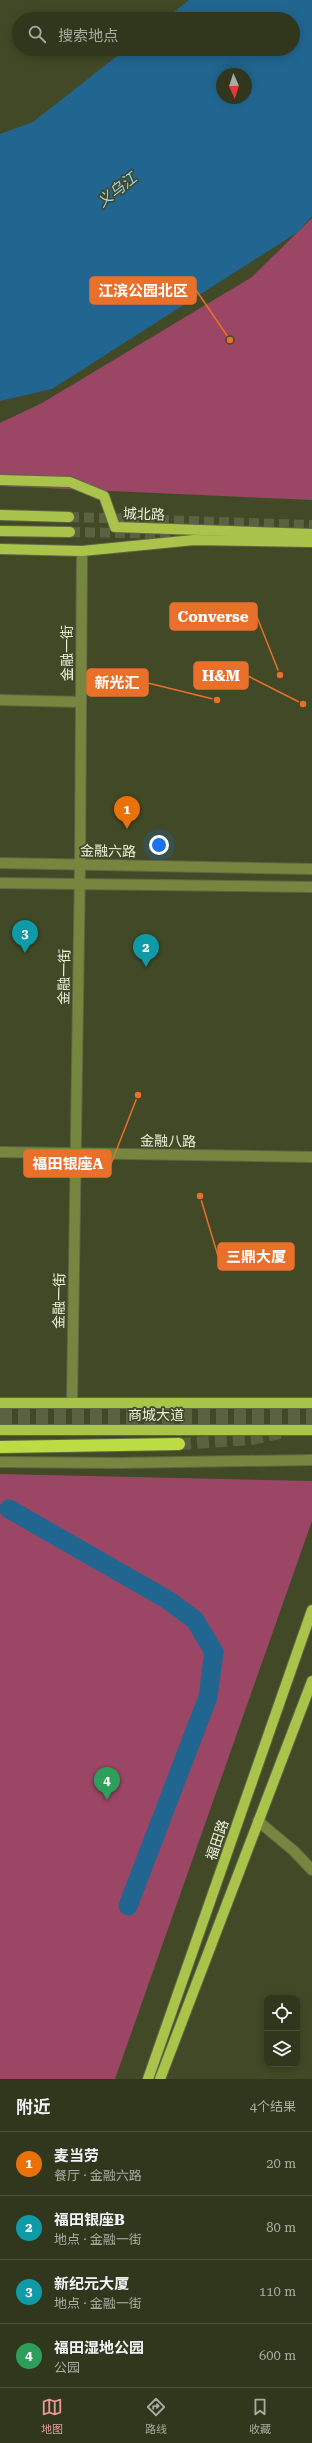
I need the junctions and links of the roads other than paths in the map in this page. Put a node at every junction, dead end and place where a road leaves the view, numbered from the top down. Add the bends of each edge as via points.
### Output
1 (0, 480) edge
2 (0, 515) edge
3 (69, 517) tunnel mouth
4 (0, 531) edge
5 (70, 532) tunnel mouth
6 (312, 534) edge
7 (312, 542) edge
8 (0, 549) edge
9 (82, 551) junction
10 (0, 700) edge
11 (81, 702) junction
12 (0, 863) edge
13 (80, 865) junction
14 (312, 869) edge
15 (0, 883) edge
16 (79, 884) junction
17 (312, 887) edge
18 (0, 1152) edge
19 (76, 1153) junction
20 (312, 1157) edge
21 (72, 1403) junction
22 (312, 1403) edge
23 (0, 1404) edge
24 (0, 1430) edge
25 (312, 1430) edge
26 (179, 1444) tunnel mouth
27 (0, 1446) edge
28 (312, 1460) edge
29 (0, 1462) edge
30 (312, 1610) edge
31 (312, 1681) edge
32 (258, 1821) junction
33 (312, 1870) edge
34 (148, 2079) edge
35 (160, 2079) edge

1 - 6 main road, 城北路 via 70,482 104,496 115,527
2 - 3 main road
4 - 5 main road
7 - 9 main road, 城北路 via 194,540
8 - 9 main road, 城北路
9 - 11 street, 金融一街
10 - 11 street
11 - 13 street, 金融一街
12 - 13 street, 金融六路
13 - 14 street, 金融六路
13 - 16 street, 金融一街
15 - 16 street
16 - 17 street
16 - 19 street, 金融一街
18 - 19 street, 金融八路
19 - 20 street, 金融八路
19 - 21 street, 金融一街
21 - 22 main road, 商城大道
21 - 23 main road, 商城大道
24 - 25 main road, 商城大道
26 - 27 highway
28 - 29 street
30 - 34 main road, 福田路
31 - 32 main road
32 - 33 street
32 - 35 main road

